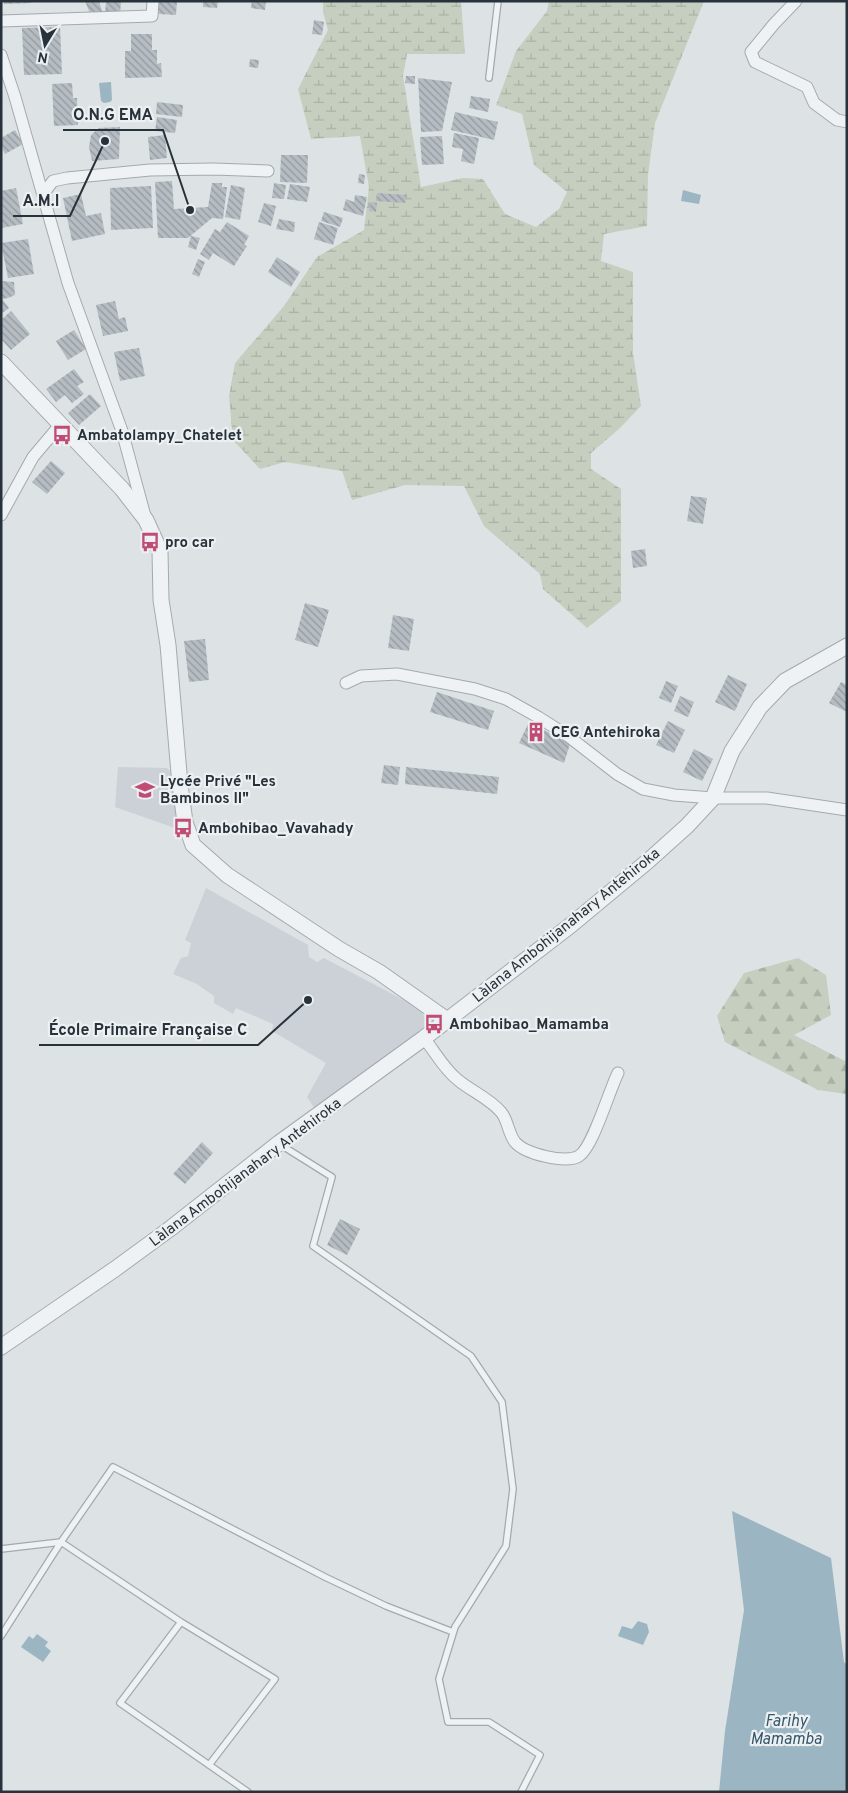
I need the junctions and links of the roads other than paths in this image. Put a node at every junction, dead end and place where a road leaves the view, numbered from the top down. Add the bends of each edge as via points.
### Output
1 (153, 1) edge
2 (498, 1) edge
3 (796, 1) edge
4 (1, 21) edge
5 (1, 55) edge
6 (489, 78) dead end
7 (847, 122) edge
8 (268, 171) dead end
9 (43, 194) junction
10 (1, 362) edge
11 (60, 425) junction
12 (1, 515) edge
13 (146, 520) junction
14 (847, 646) edge
15 (346, 683) dead end
16 (713, 798) junction
17 (847, 810) edge
18 (447, 1020) junction
19 (424, 1038) junction
20 (618, 1074) dead end
21 (279, 1143) junction
22 (1, 1347) edge
23 (61, 1542) junction
24 (1, 1549) edge
25 (181, 1622) junction
26 (454, 1632) junction
27 (1, 1636) edge
28 (209, 1765) junction
29 (248, 1792) edge
30 (521, 1792) edge

1 - 4 street via 152,16
2 - 6 lane
3 - 7 street via 751,52 755,62 807,87 814,103 837,120
5 - 9 street
8 - 9 street via 150,170 66,178 53,181
9 - 13 street via 68,283 122,431
10 - 11 street
11 - 12 street via 33,457
11 - 13 street via 122,489
13 - 18 street via 160,551 161,600 180,785 185,822 193,845 227,875 379,972
14 - 16 street, Làlana Ambohijanahary Antehiroka via 785,681 760,707 732,751
15 - 16 street via 361,676 397,674 475,689 506,699 538,716 617,774 643,789
16 - 17 street via 766,798
16 - 18 street, Làlana Ambohijanahary Antehiroka via 687,826 571,925
18 - 19 street, Làlana Ambohijanahary Antehiroka
19 - 20 street via 458,1080 502,1112 516,1143 524,1150 549,1157 569,1160 580,1156 589,1144
19 - 21 street, Làlana Ambohijanahary Antehiroka
21 - 22 street, Làlana Ambohijanahary Antehiroka via 171,1228
21 - 26 lane via 332,1177 313,1246 471,1356 502,1402 513,1489 506,1546
23 - 24 lane
23 - 25 lane
23 - 26 lane via 113,1467 386,1606
23 - 27 lane
25 - 28 lane via 120,1703
25 - 28 lane via 275,1679
26 - 30 lane via 438,1679 448,1722 489,1722 540,1755
28 - 29 lane

